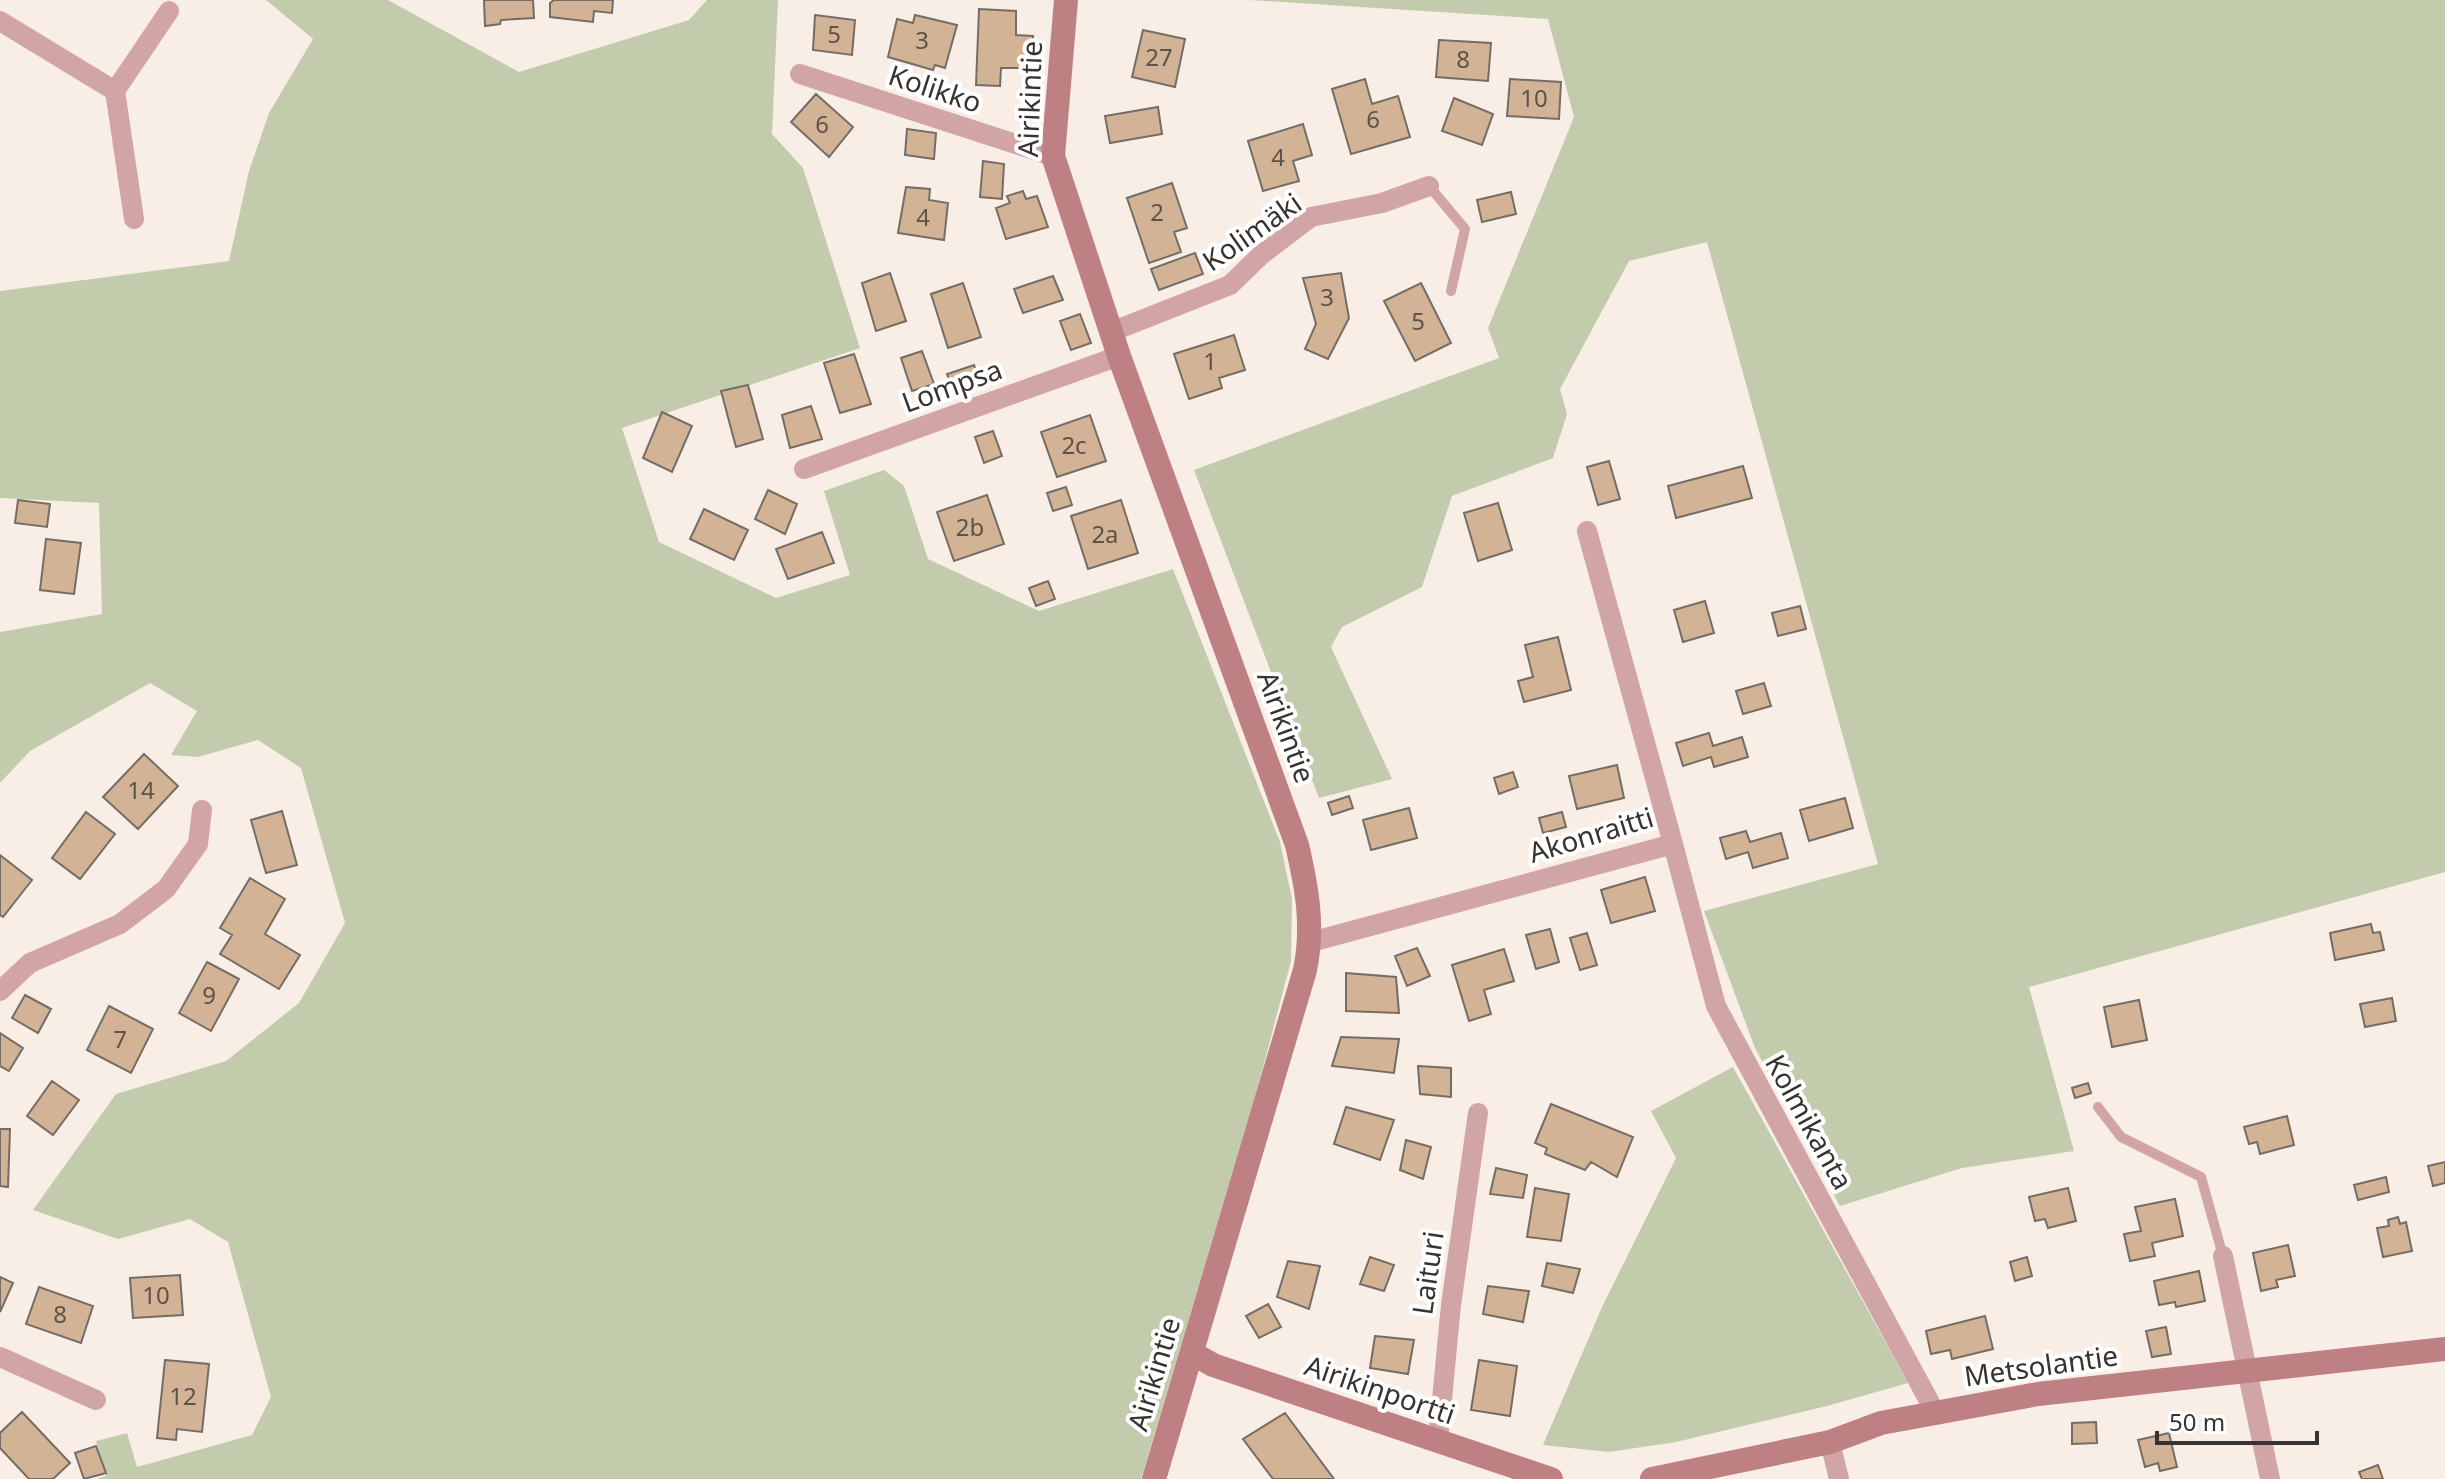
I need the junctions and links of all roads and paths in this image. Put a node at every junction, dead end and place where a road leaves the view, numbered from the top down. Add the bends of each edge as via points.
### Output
1 (1066, 0) edge
2 (169, 11) dead end
3 (0, 21) edge
4 (800, 74) dead end
5 (115, 91) junction
6 (1053, 156) junction
7 (1429, 186) joint
8 (134, 219) dead end
9 (1451, 291) dead end
10 (1111, 332) junction
11 (1119, 356) junction
12 (804, 469) dead end
13 (1587, 531) dead end
14 (202, 810) dead end
15 (1673, 844) junction
16 (1311, 942) junction
17 (0, 991) edge
18 (2098, 1107) dead end
19 (1478, 1113) dead end
20 (2223, 1256) joint
21 (2445, 1349) edge
22 (1192, 1353) junction
23 (0, 1357) edge
24 (2246, 1372) junction
25 (96, 1400) dead end
26 (1935, 1412) junction
27 (1438, 1441) junction
28 (1830, 1442) junction
29 (1520, 1474) edge
30 (1154, 1479) edge
31 (1551, 1479) edge
32 (1652, 1479) edge
33 (1839, 1479) edge
34 (2270, 1479) edge

1 - 6 street, Airikintie
2 - 5 street
3 - 5 street
4 - 6 street, Kolikko
5 - 8 street
6 - 10 street, Airikintie
7 - 9 lane via 1465,229
7 - 10 street, Kolimäki via 1382,203 1311,217 1230,285
10 - 11 street, Airikintie
11 - 12 street, Lompsa
11 - 16 street, Airikintie via 1297,845 1309,895
13 - 15 street, Akonraitti
14 - 17 street via 198,844 166,889 120,924 30,963
15 - 16 street, Akonraitti
15 - 26 street, Kolmikanta via 1716,1006
16 - 22 street, Airikintie
18 - 20 lane via 2121,1137 2201,1177
19 - 27 street, Laituri
20 - 24 street
21 - 24 street, Metsolantie
22 - 27 street, Airikinportti via 1213,1365
22 - 30 street, Airikintie
23 - 25 street
24 - 26 street, Metsolantie via 2038,1394
24 - 34 street
26 - 28 street, Metsolantie via 1881,1423
27 - 29 street, Airikinportti
28 - 32 street, Metsolantie
28 - 33 street
29 - 31 street, Airikinportti

